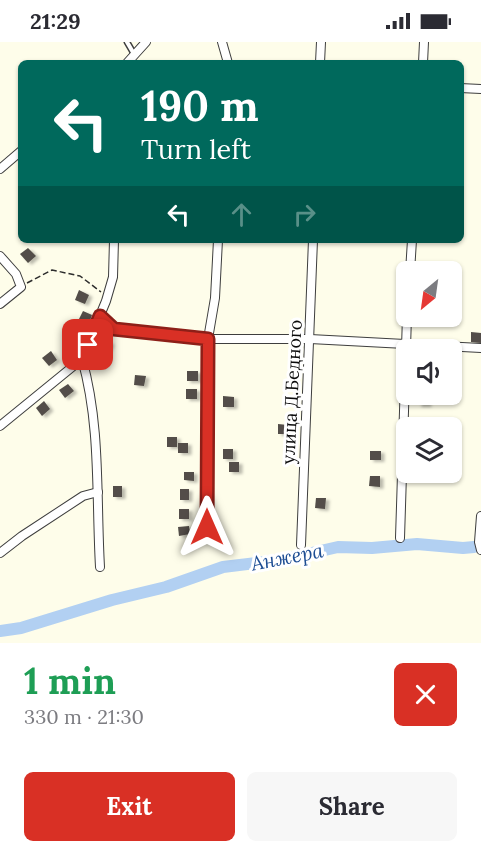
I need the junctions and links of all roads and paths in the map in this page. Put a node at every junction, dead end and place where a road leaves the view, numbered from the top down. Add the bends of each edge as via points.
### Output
1 (126, 42) edge
2 (146, 42) edge
3 (222, 42) edge
4 (321, 42) edge
5 (424, 42) edge
6 (135, 54) junction
7 (130, 60) edge
8 (227, 60) edge
9 (320, 60) edge
10 (423, 60) edge
11 (464, 88) edge
12 (481, 89) edge
13 (18, 154) edge
14 (0, 169) edge
15 (114, 243) edge
16 (218, 243) edge
17 (314, 243) edge
18 (412, 243) edge
19 (0, 256) edge
20 (411, 261) edge
21 (21, 286) junction
22 (106, 301) junction
23 (0, 304) edge
24 (100, 316) junction
25 (208, 339) junction
26 (310, 339) junction
27 (396, 344) edge
28 (462, 347) edge
29 (481, 348) edge
30 (82, 359) junction
31 (403, 405) edge
32 (0, 426) edge
33 (98, 492) junction
34 (481, 516) edge
35 (207, 527) dead end
36 (400, 538) dead end
37 (301, 545) dead end
38 (480, 546) edge
39 (0, 553) edge
40 (99, 567) dead end

1 - 6 lane
2 - 6 street
3 - 8 street
4 - 9 street
5 - 10 street
6 - 7 street
11 - 12 street
13 - 14 street
15 - 22 street via 113,277
16 - 25 street
17 - 26 street, улица Д.Бедного
18 - 20 street
19 - 21 street
21 - 22 path via 52,270 80,276 105,295
21 - 23 street
22 - 24 street
24 - 25 street via 114,329
24 - 30 street
25 - 26 street
25 - 35 street
26 - 27 street
26 - 37 street, улица Д.Бедного
28 - 29 street
30 - 32 street
30 - 33 street via 96,439
31 - 36 street
33 - 39 street via 83,496
33 - 40 street
34 - 38 street

